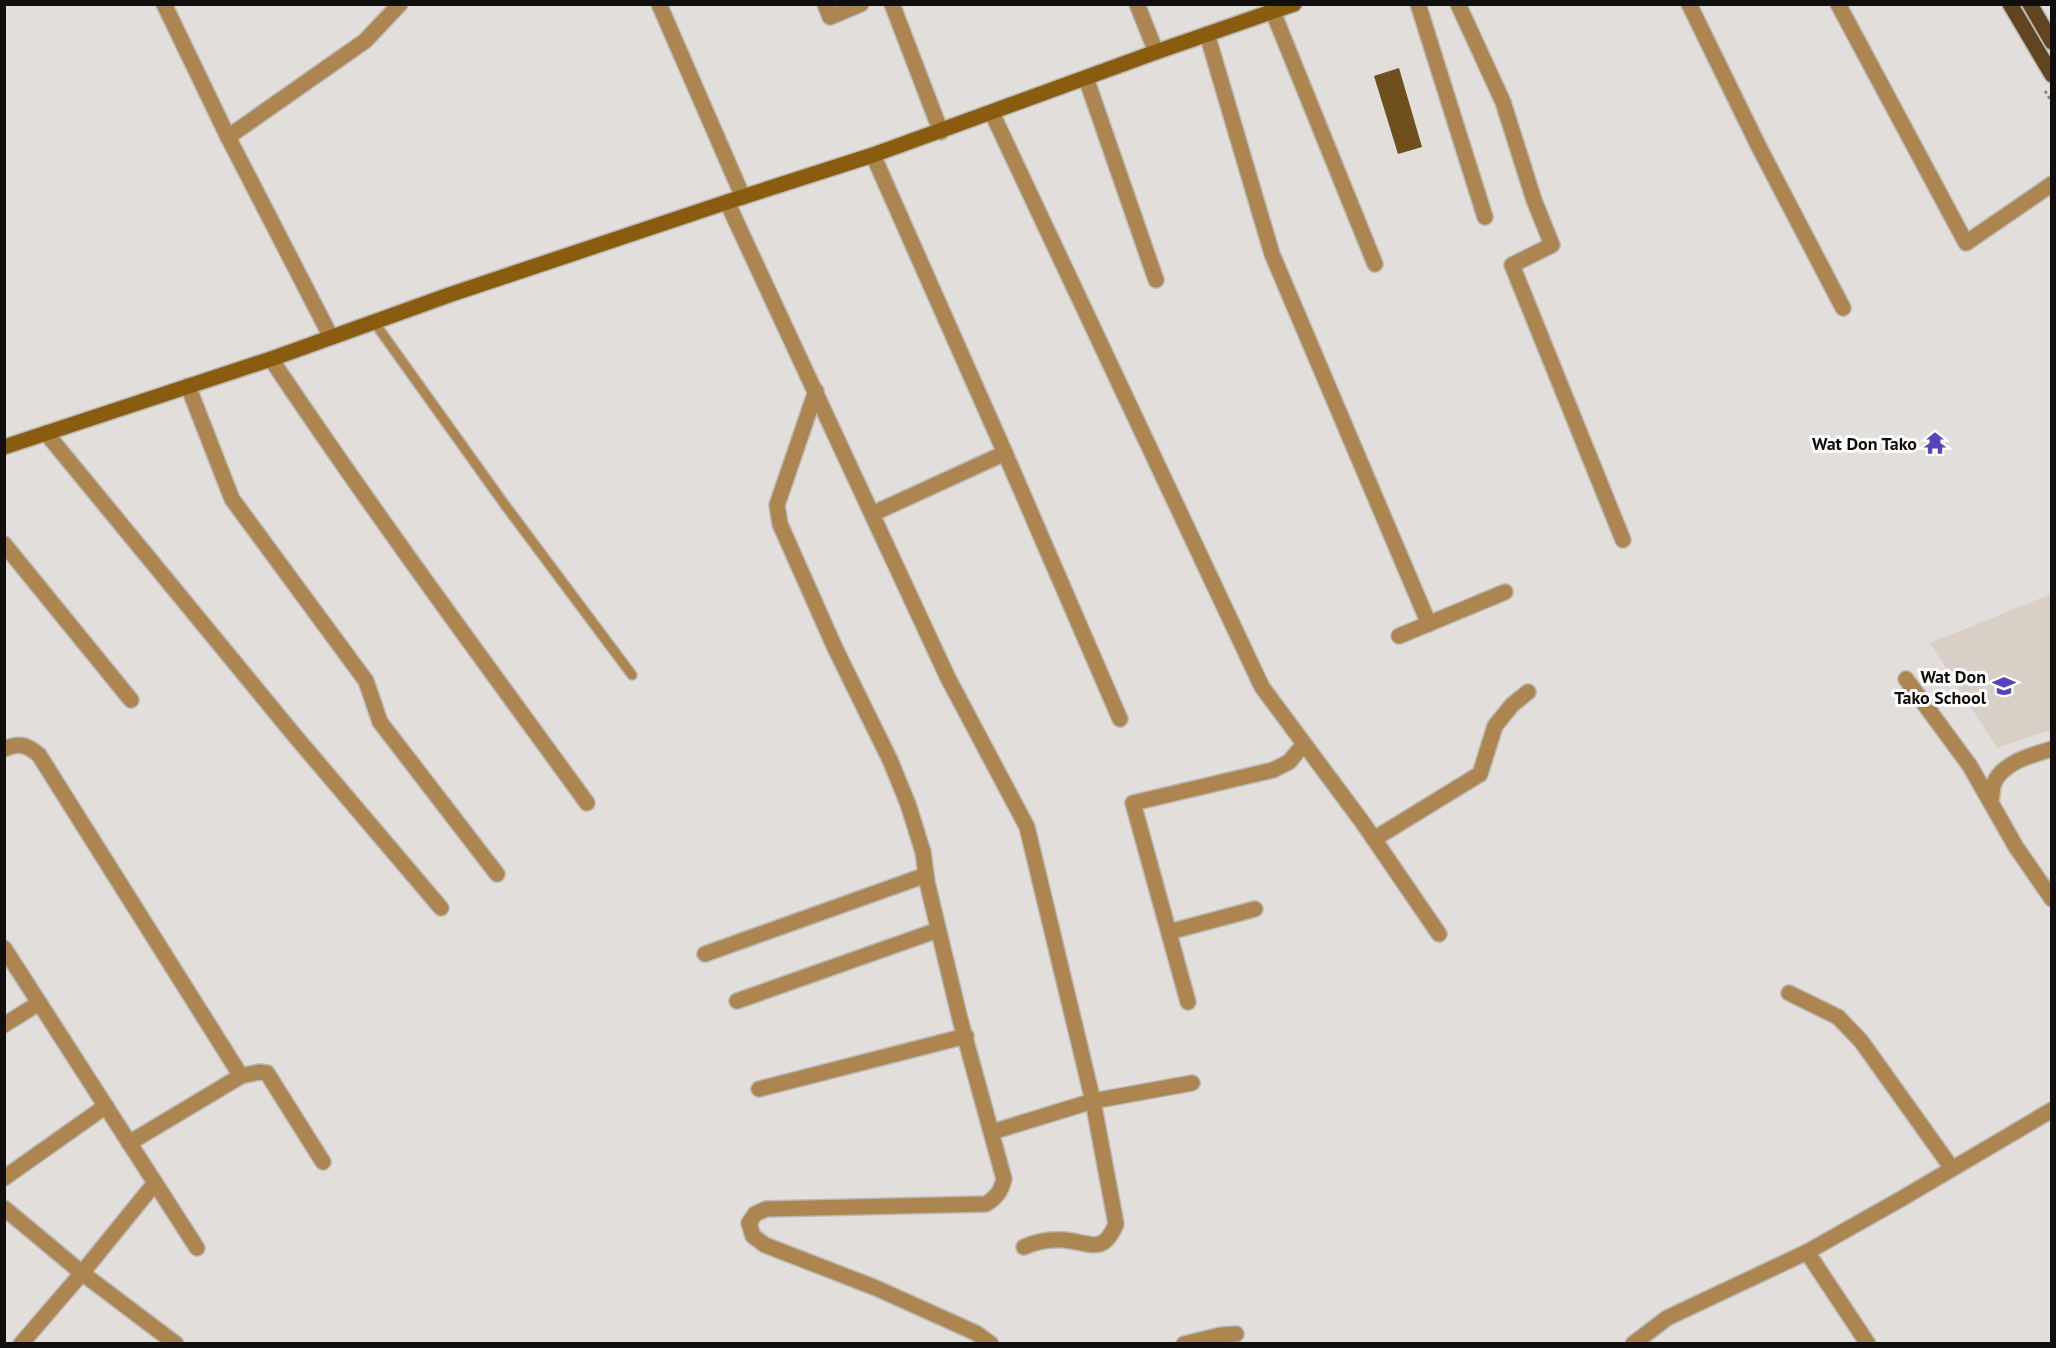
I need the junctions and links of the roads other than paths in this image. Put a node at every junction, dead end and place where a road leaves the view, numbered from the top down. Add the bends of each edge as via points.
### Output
1 (164, 4) edge
2 (400, 4) edge
3 (659, 4) edge
4 (825, 4) edge
5 (861, 4) edge
6 (892, 4) edge
7 (1137, 4) edge
8 (1418, 4) edge
9 (1458, 4) edge
10 (1689, 4) edge
11 (1838, 4) edge
12 (2010, 4) edge
13 (2030, 4) edge
14 (1284, 7) edge
15 (1207, 34) junction
16 (2052, 42) edge
17 (1156, 52) junction
18 (2052, 75) edge
19 (1086, 78) junction
20 (992, 113) junction
21 (941, 132) junction
22 (228, 137) junction
23 (873, 155) junction
24 (2052, 184) edge
25 (743, 197) junction
26 (727, 202) junction
27 (1485, 217) dead end
28 (1375, 264) dead end
29 (1156, 280) dead end
30 (1844, 308) dead end
31 (374, 322) junction
32 (331, 337) junction
33 (271, 359) junction
34 (188, 387) junction
35 (816, 391) junction
36 (46, 434) junction
37 (4, 447) edge
38 (1005, 453) junction
39 (873, 514) junction
40 (1623, 540) dead end
41 (4, 544) edge
42 (1505, 592) dead end
43 (1429, 624) junction
44 (1400, 636) dead end
45 (632, 675) dead end
46 (1906, 679) dead end
47 (1528, 692) dead end
48 (131, 700) dead end
49 (1120, 719) dead end
50 (1304, 744) junction
51 (4, 749) edge
52 (2052, 749) edge
53 (1991, 802) junction
54 (587, 803) dead end
55 (1374, 839) junction
56 (497, 873) dead end
57 (926, 875) junction
58 (2052, 899) edge
59 (441, 908) dead end
60 (1255, 909) dead end
61 (938, 930) junction
62 (1169, 932) junction
63 (1439, 934) dead end
64 (4, 948) edge
65 (705, 954) dead end
66 (1789, 993) dead end
67 (737, 1001) dead end
68 (1188, 1002) dead end
69 (39, 1003) junction
70 (4, 1025) edge
71 (966, 1036) junction
72 (241, 1076) junction
73 (1192, 1083) dead end
74 (759, 1089) dead end
75 (1093, 1101) junction
76 (106, 1106) junction
77 (2052, 1110) edge
78 (992, 1132) junction
79 (129, 1143) junction
80 (323, 1162) dead end
81 (1951, 1167) junction
82 (4, 1178) edge
83 (155, 1183) junction
84 (4, 1208) edge
85 (1024, 1247) dead end
86 (197, 1248) dead end
87 (1807, 1252) junction
88 (82, 1273) junction
89 (1236, 1334) dead end
90 (21, 1344) edge
91 (176, 1344) edge
92 (991, 1344) edge
93 (1184, 1344) edge
94 (1633, 1344) edge
95 (1868, 1344) edge

1 - 22 street
2 - 22 street via 365,42
3 - 25 street
4 - 5 street via 830,17
6 - 21 street
7 - 17 street
8 - 27 street
9 - 40 street via 1503,102 1552,245 1512,265
10 - 30 street
11 - 24 street via 1965,243
12 - 18 main road
13 - 16 main road
14 - 15 street
14 - 28 street
15 - 17 street
15 - 43 street via 1272,254
17 - 19 street
19 - 20 street
19 - 29 street
20 - 21 street
20 - 50 street via 1262,687
21 - 23 street
22 - 32 street
23 - 25 street
23 - 38 street
25 - 26 street
26 - 31 street
26 - 35 street
31 - 32 street
31 - 45 lane
32 - 33 street
33 - 34 street
33 - 54 street via 414,566
34 - 36 street
34 - 56 street via 232,499 366,681 380,723
35 - 39 street
35 - 57 street via 777,505 780,524 890,760 908,804
36 - 37 street
36 - 59 street
38 - 39 street
38 - 49 street
39 - 75 street via 948,678 1027,827
41 - 48 street
42 - 43 street
43 - 44 street
46 - 53 street via 1970,766
47 - 55 street via 1495,726 1480,774
50 - 55 street
50 - 62 street via 1289,762 1273,771 1133,803
51 - 72 street via 14,744 27,745 39,755
52 - 53 street via 2006,768 1994,783
53 - 58 street
55 - 63 street
57 - 61 street
57 - 65 street
60 - 62 street
61 - 67 street
61 - 71 street
62 - 68 street
64 - 69 street
66 - 81 street via 1838,1017 1861,1041
69 - 70 street
69 - 76 street
71 - 74 street
71 - 78 street
72 - 79 street
72 - 80 street via 267,1073
73 - 75 street
75 - 78 street
75 - 85 street via 1114,1209 1116,1224 1111,1235 1093,1246 1054,1240
76 - 79 street
76 - 82 street
77 - 81 street
78 - 92 street via 1004,1179 995,1199 986,1204 766,1209 755,1214 749,1223 753,1236 765,1245 876,1288 976,1333
79 - 83 street
81 - 87 street
83 - 86 street
83 - 88 street
84 - 88 street
87 - 94 street via 1667,1318
87 - 95 street
88 - 90 street
88 - 91 street
89 - 93 street

